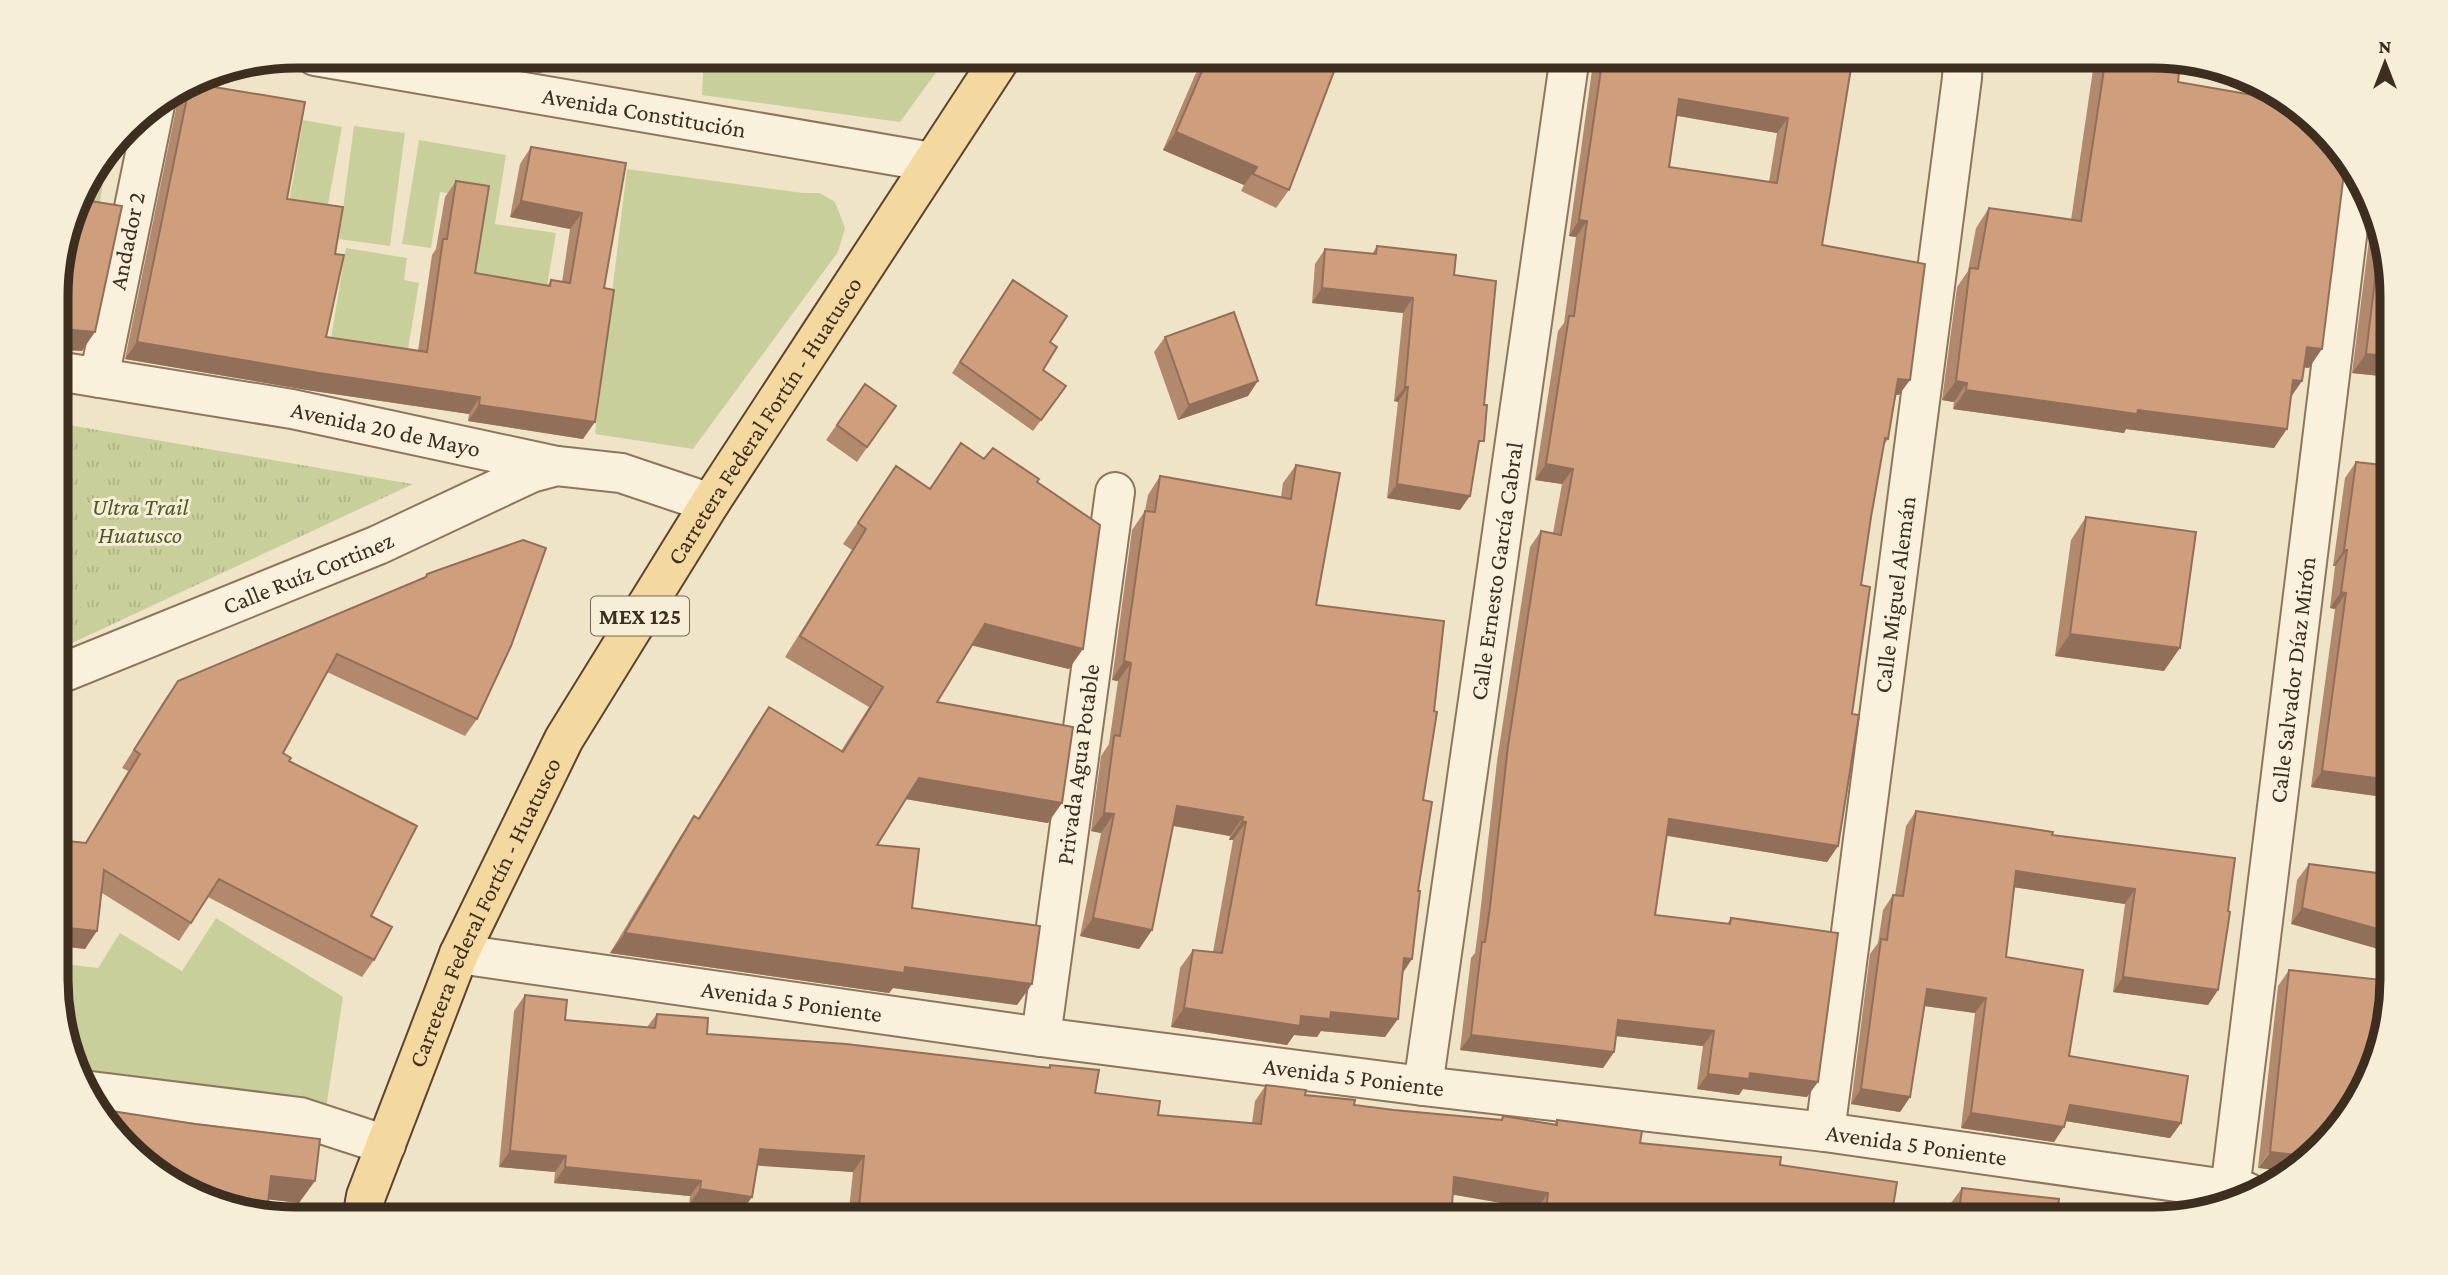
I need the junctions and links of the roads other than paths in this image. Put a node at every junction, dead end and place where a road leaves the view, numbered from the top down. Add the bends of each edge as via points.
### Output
1 (385, 68) edge
2 (994, 68) edge
3 (1568, 68) edge
4 (1962, 68) edge
5 (152, 120) edge
6 (932, 162) junction
7 (2353, 190) edge
8 (69, 373) edge
9 (99, 378) junction
10 (556, 466) junction
11 (1115, 492) dead end
12 (710, 503) junction
13 (68, 671) edge
14 (459, 954) junction
15 (1041, 1037) junction
16 (1423, 1086) junction
17 (98, 1092) edge
18 (1825, 1132) junction
19 (386, 1145) junction
20 (2235, 1191) edge
21 (2231, 1192) edge
22 (364, 1207) edge

1 - 6 street, Avenida Constitución
2 - 6 main road, Carretera Federal Fortín - Huatusco / MEX 125
3 - 16 street, Calle Ernesto García Cabral
4 - 18 street, Calle Miguel Alemán
5 - 9 street, Andador 2
6 - 12 main road, Carretera Federal Fortín - Huatusco / MEX 125
7 - 20 street, Calle Salvador Díaz Mirón
8 - 9 street, Avenida 20 de Mayo
9 - 10 street, Avenida 20 de Mayo via 292,409
10 - 12 street, Avenida 20 de Mayo via 621,473
10 - 13 street, Calle Ruíz Cortinez
11 - 15 street, Privada Agua Potable
12 - 14 main road, Carretera Federal Fortín - Huatusco / MEX 125 via 564,739
14 - 15 street, Avenida 5 Poniente
14 - 19 main road, Carretera Federal Fortín - Huatusco / MEX 125
15 - 16 street, Avenida 5 Poniente
16 - 18 street, Avenida 5 Poniente
17 - 19 street via 300,1117
18 - 21 street, Avenida 5 Poniente
19 - 22 main road, Carretera Federal Fortín - Huatusco / MEX 125

